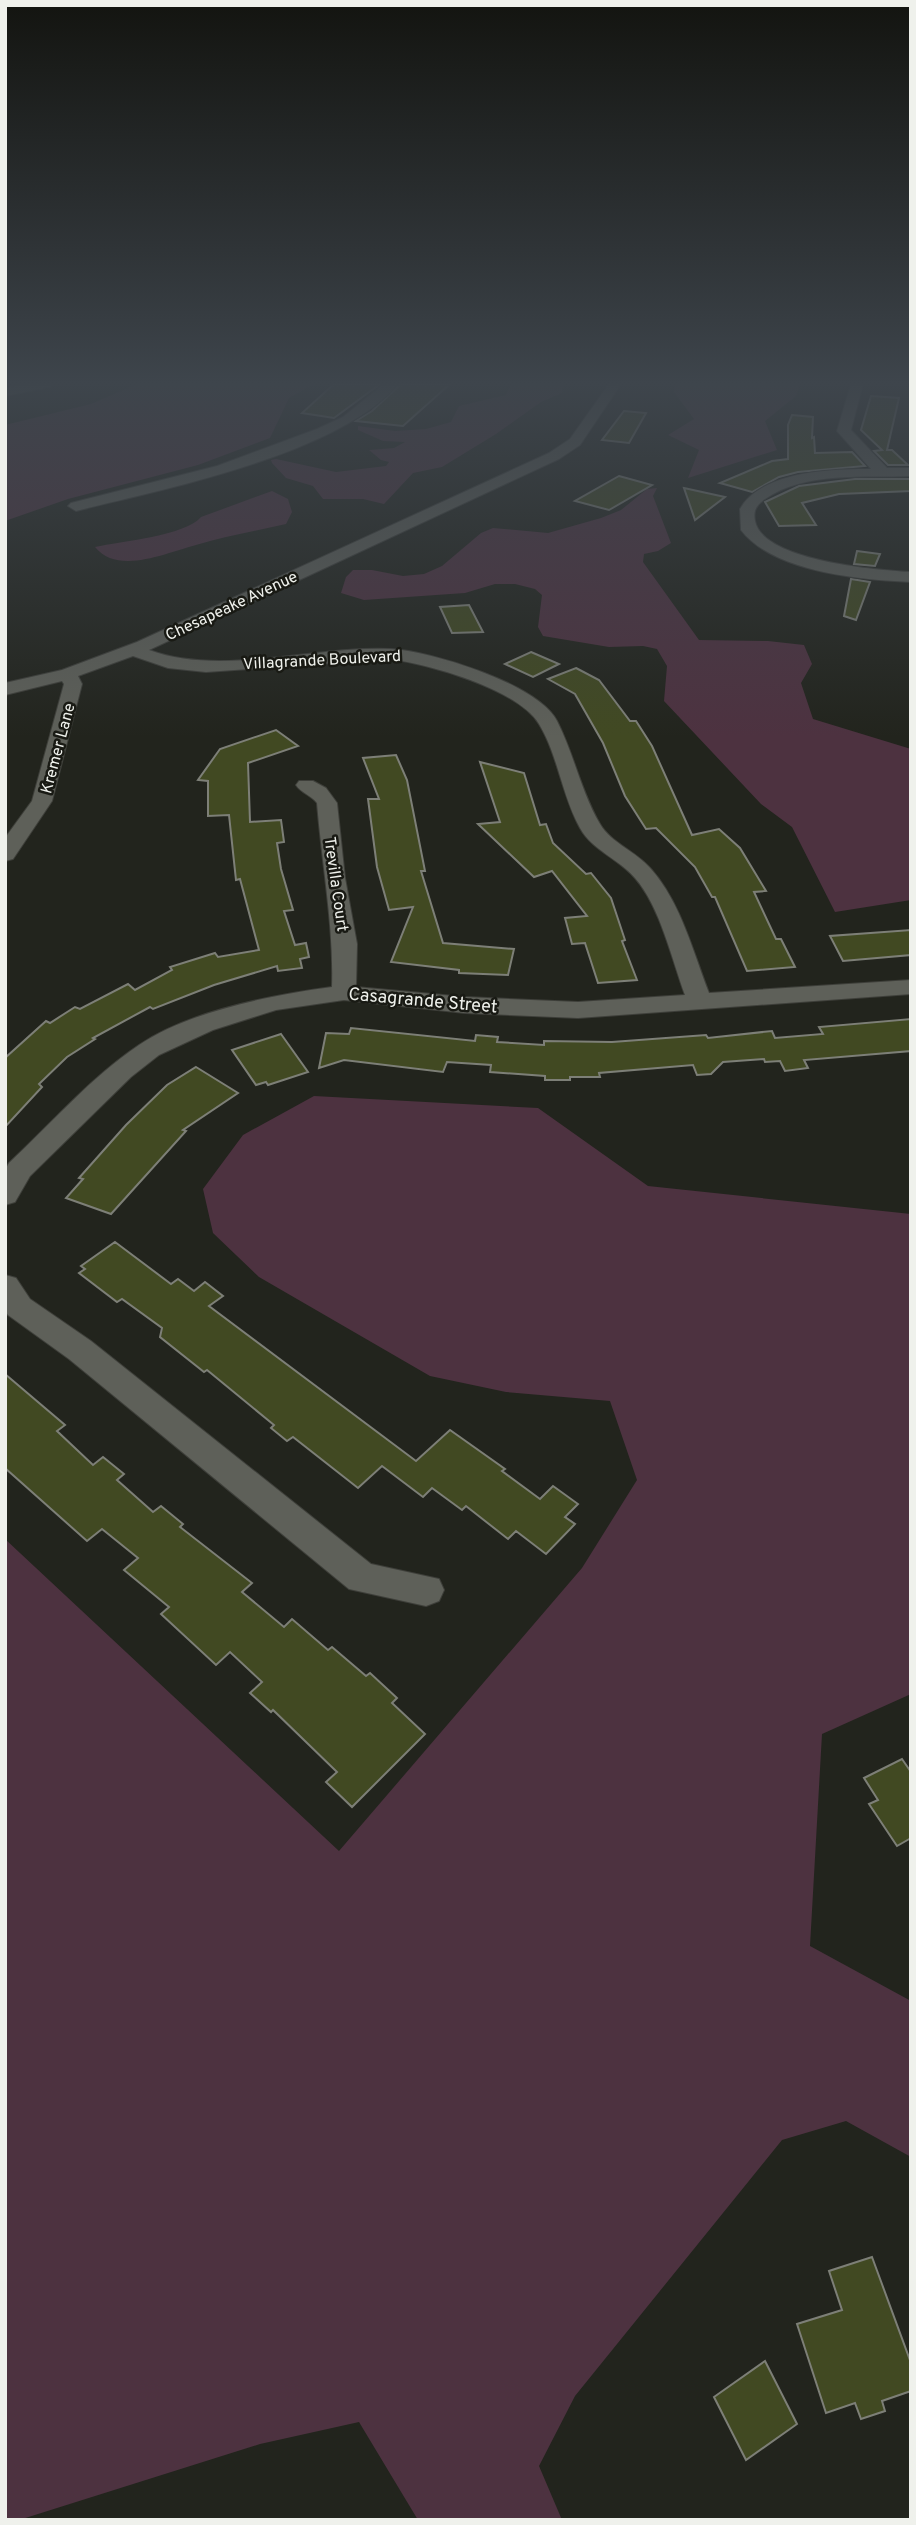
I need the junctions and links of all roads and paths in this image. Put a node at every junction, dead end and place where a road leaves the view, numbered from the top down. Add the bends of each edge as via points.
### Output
1 (92, 502) edge
2 (453, 502) edge
3 (753, 502) edge
4 (76, 506) dead end
5 (911, 577) edge
6 (133, 650) junction
7 (68, 674) junction
8 (5, 689) edge
9 (306, 785) dead end
10 (5, 854) edge
11 (911, 988) edge
12 (344, 993) junction
13 (700, 1003) junction
14 (5, 1195) edge
15 (5, 1286) edge
16 (426, 1590) dead end

1 - 4 street
2 - 6 street, Chesapeake Avenue
3 - 5 street via 745,520 751,532 769,546 804,562 870,575
6 - 7 street, Chesapeake Avenue
6 - 13 street, Villagrande Boulevard via 168,663 194,666 418,656 523,700 547,720 590,827 643,873 656,891
7 - 8 street, Chesapeake Avenue
7 - 10 street, Kremer Lane via 73,684 42,800
9 - 12 street, Trevilla Court via 327,803 345,944
11 - 13 street, Casagrande Street
12 - 13 street, Casagrande Street via 538,1010
12 - 14 street, Casagrande Street via 273,1003 204,1024 150,1049 19,1170
15 - 16 street via 19,1307 80,1350 362,1578

